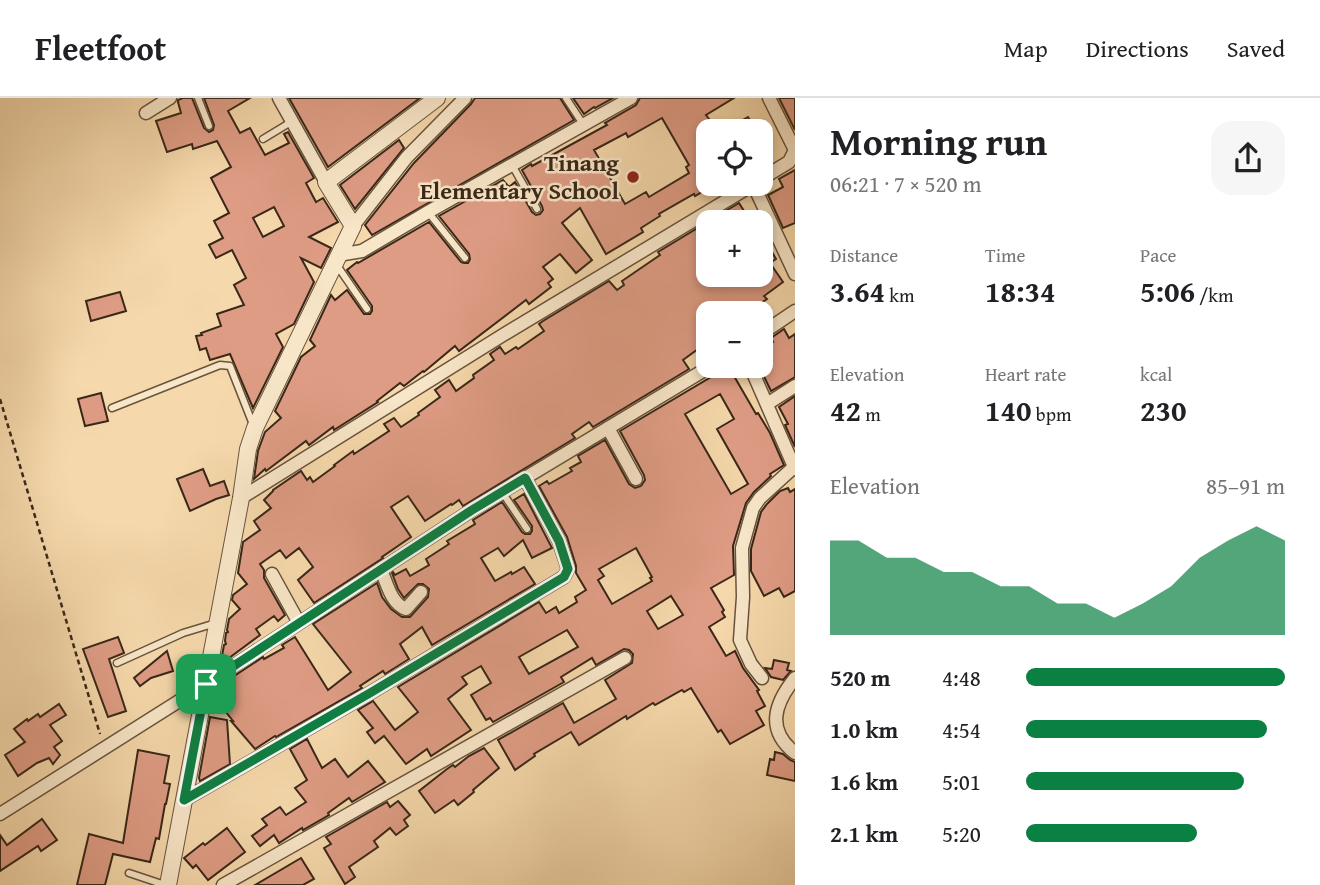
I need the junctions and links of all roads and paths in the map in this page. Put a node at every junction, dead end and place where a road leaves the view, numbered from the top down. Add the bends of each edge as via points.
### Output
1 (170, 98) edge
2 (198, 98) edge
3 (279, 98) edge
4 (437, 98) edge
5 (465, 98) edge
6 (566, 98) edge
7 (631, 98) edge
8 (769, 98) edge
9 (146, 113) dead end
10 (291, 121) junction
11 (583, 124) junction
12 (209, 126) dead end
13 (263, 139) dead end
14 (795, 150) edge
15 (512, 165) junction
16 (773, 172) edge
17 (326, 182) junction
18 (733, 196) edge
19 (759, 196) edge
20 (537, 209) dead end
21 (428, 212) junction
22 (353, 226) junction
23 (465, 258) dead end
24 (337, 259) junction
25 (795, 274) edge
26 (367, 309) dead end
27 (795, 311) edge
28 (773, 326) edge
29 (696, 375) edge
30 (755, 378) edge
31 (795, 386) edge
32 (0, 399) edge
33 (767, 404) junction
34 (112, 408) dead end
35 (255, 428) junction
36 (608, 428) junction
37 (795, 468) edge
38 (525, 478) junction
39 (636, 479) dead end
40 (502, 492) junction
41 (241, 498) junction
42 (527, 529) dead end
43 (382, 570) junction
44 (272, 574) dead end
45 (421, 592) dead end
46 (217, 623) junction
47 (299, 623) junction
48 (625, 658) dead end
49 (117, 663) dead end
50 (762, 678) dead end
51 (795, 678) edge
52 (206, 684) junction
53 (104, 748) junction
54 (795, 754) edge
55 (184, 800) junction
56 (0, 814) edge
57 (129, 873) dead end
58 (166, 885) edge
59 (223, 885) edge

1 - 9 street
2 - 12 lane
3 - 10 street
4 - 17 street
5 - 22 street via 407,157
6 - 11 lane
7 - 11 street
8 - 14 street
10 - 13 lane
10 - 17 street
11 - 15 street
14 - 16 street via 789,162
15 - 20 lane
15 - 21 street
17 - 22 street
18 - 41 street
19 - 25 street
21 - 23 lane
21 - 24 street via 362,251
22 - 24 street
24 - 26 lane
24 - 35 street
27 - 28 street
29 - 36 street
30 - 33 street
31 - 33 street
32 - 53 path
33 - 37 street
34 - 35 lane via 225,365 230,366
35 - 41 street
36 - 38 street
36 - 39 street
37 - 50 street via 753,508 741,548 740,640
38 - 40 street
38 - 55 street via 559,541 568,569 564,577
40 - 42 lane
40 - 43 street
41 - 46 street
43 - 45 street via 401,608 406,609
43 - 47 street
44 - 47 street
46 - 49 lane
46 - 52 street
47 - 52 street
48 - 59 street
51 - 54 street via 777,709 777,732
52 - 53 street
52 - 55 street
53 - 56 street
55 - 58 street
57 - 58 lane

